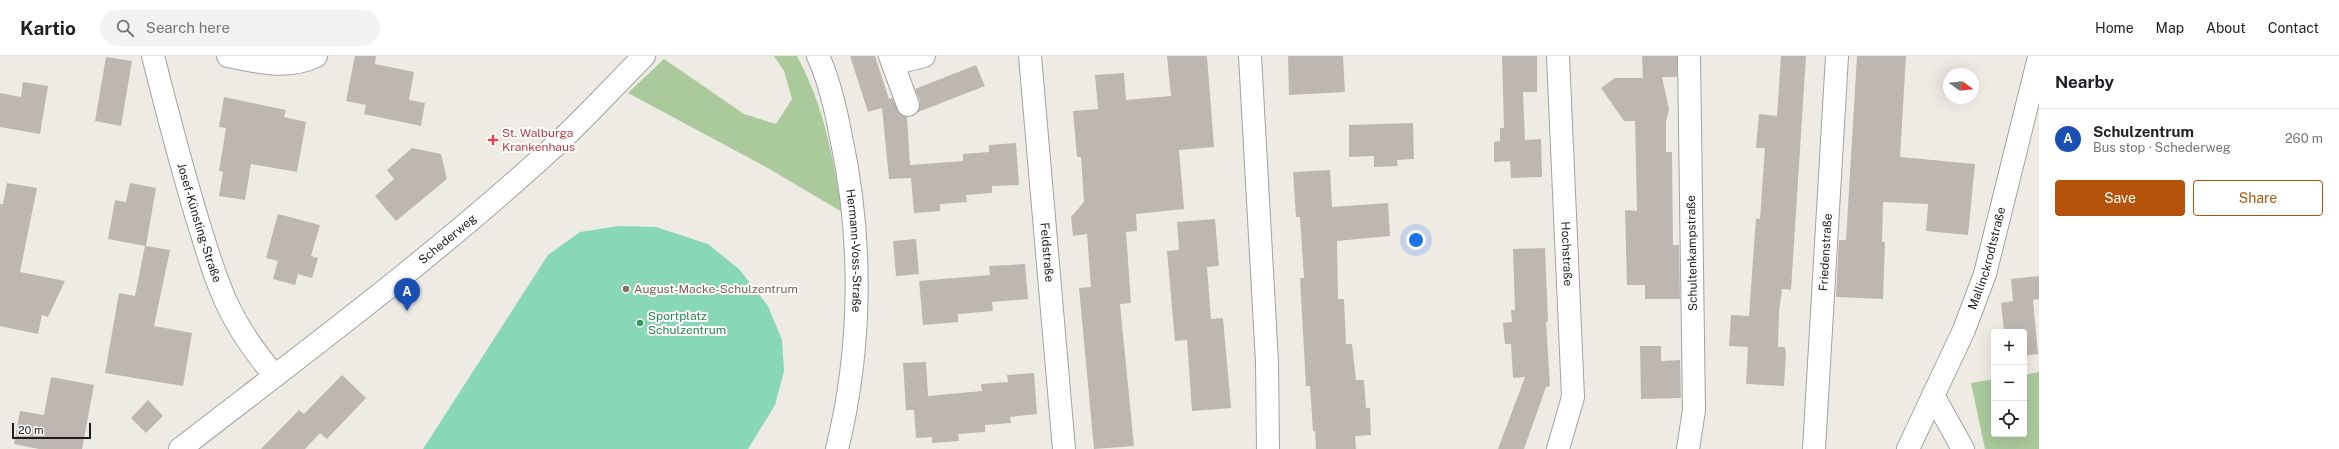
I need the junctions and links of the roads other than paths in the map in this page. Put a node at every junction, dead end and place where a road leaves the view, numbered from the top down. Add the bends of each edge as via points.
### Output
1 (153, 56) edge
2 (228, 56) edge
3 (316, 56) edge
4 (644, 56) edge
5 (818, 56) edge
6 (924, 56) edge
7 (1030, 56) edge
8 (1250, 56) edge
9 (1558, 56) edge
10 (1689, 56) edge
11 (1837, 56) edge
12 (2039, 57) edge
13 (892, 60) edge
14 (908, 105) dead end
15 (274, 376) junction
16 (1933, 395) junction
17 (180, 449) edge
18 (837, 449) edge
19 (1064, 449) edge
20 (1268, 449) edge
21 (1558, 449) edge
22 (1688, 449) edge
23 (1814, 449) edge
24 (1908, 449) edge
25 (1963, 449) edge

1 - 15 street, Josef-Künsting-Straße via 172,134 214,272 240,328 251,347
2 - 3 street via 266,64 304,62
4 - 15 street, Schederweg via 559,143 495,199 386,289
5 - 18 street, Hermann-Voss-Straße via 835,104 854,220 856,296 853,361
6 - 13 street
7 - 19 street, Feldstraße
8 - 20 street via 1267,355
9 - 21 street, Hochstraße via 1573,397
10 - 22 street, Schultenkampstraße via 1694,410
11 - 23 street, Friedenstraße
12 - 16 street, Mallinckrodtstraße via 1985,274 1964,330
13 - 14 street
15 - 17 street, Schederweg
16 - 24 street, Mallinckrodtstraße
16 - 25 street

